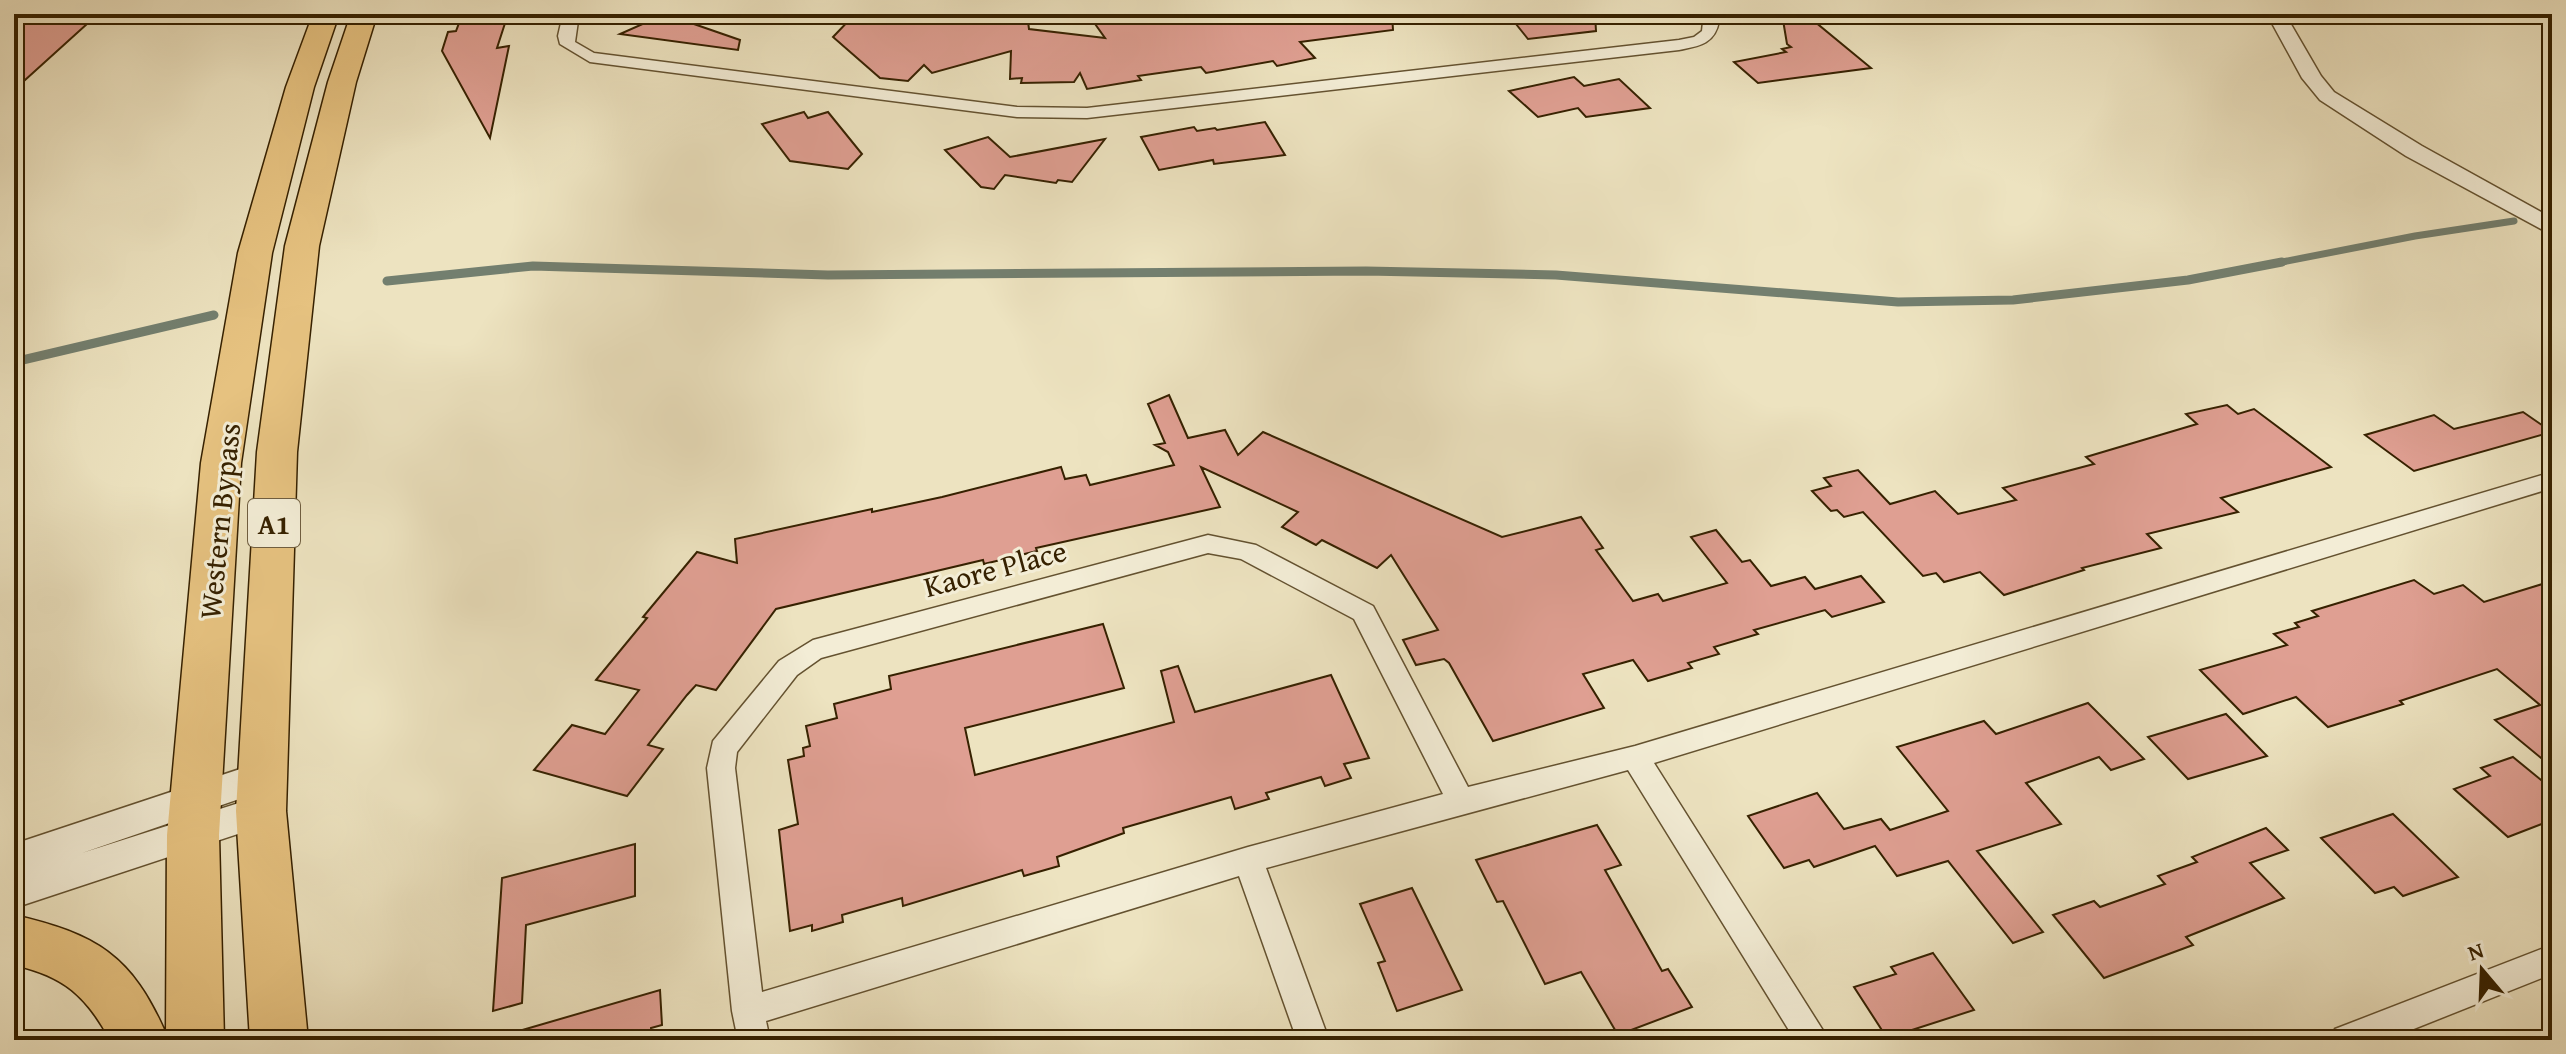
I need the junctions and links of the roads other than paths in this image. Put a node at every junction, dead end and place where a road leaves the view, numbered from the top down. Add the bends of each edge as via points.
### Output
1 (326, 14) edge
2 (364, 14) edge
3 (571, 14) edge
4 (1704, 14) edge
5 (2276, 14) edge
6 (2552, 228) edge
7 (2552, 480) edge
8 (1635, 757) junction
9 (261, 794) junction
10 (1461, 801) junction
11 (194, 818) junction
12 (14, 860) edge
13 (1248, 860) junction
14 (14, 891) edge
15 (14, 940) edge
16 (2552, 959) edge
17 (751, 1025) edge
18 (140, 1040) edge
19 (195, 1040) edge
20 (279, 1040) edge
21 (1313, 1040) edge
22 (1813, 1040) edge
23 (2347, 1040) edge

1 - 11 highway, Western Bypass / A1 via 300,87 255,253 221,463
2 - 9 highway, Western Bypass / A1 via 302,246 277,452
3 - 4 street via 568,44 590,57 1052,114 1699,41 1709,33 1711,21
5 - 6 street via 2327,96
7 - 8 street
8 - 10 street
8 - 22 street
9 - 11 street
9 - 20 highway, Western Bypass / A1
10 - 13 street
10 - 17 street, Kaore Place via 1364,613 1228,545 1208,544 813,650 788,668 723,749
11 - 12 street
11 - 14 street
11 - 19 highway, Western Bypass / A1
13 - 17 street
13 - 21 street
15 - 18 highway via 53,948 97,972 126,1009
16 - 23 street

